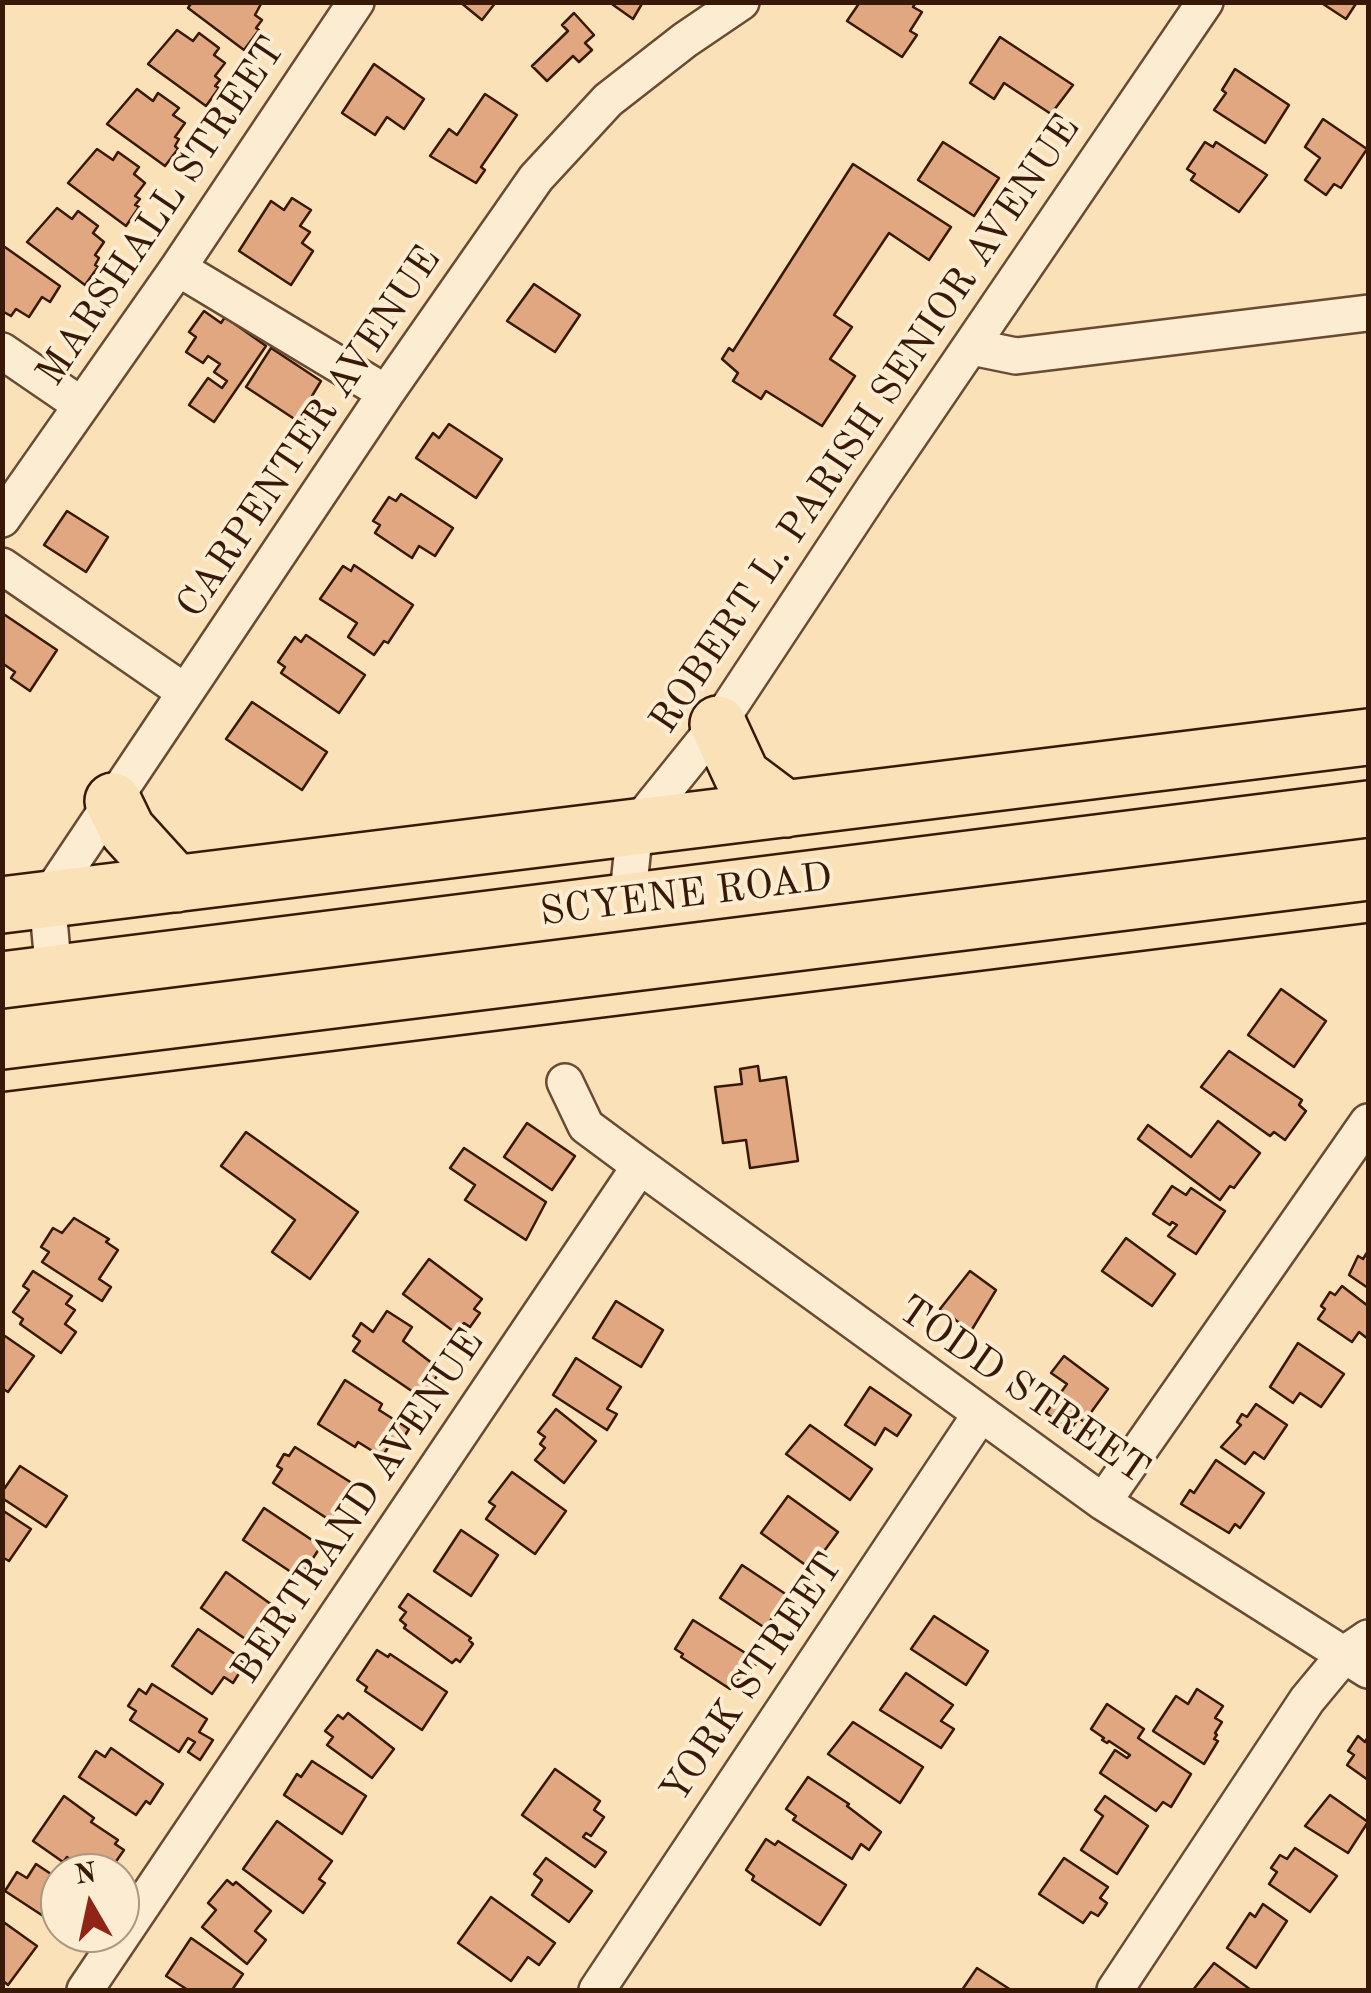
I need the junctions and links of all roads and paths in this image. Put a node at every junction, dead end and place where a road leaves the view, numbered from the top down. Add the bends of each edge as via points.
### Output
1 (356, 2) edge
2 (742, 2) edge
3 (1205, 2) edge
4 (178, 268) junction
5 (1368, 314) edge
6 (972, 348) junction
7 (2, 351) edge
8 (386, 393) junction
9 (82, 406) junction
10 (2, 519) edge
11 (2, 566) edge
12 (185, 692) junction
13 (718, 724) junction
14 (1368, 736) edge
15 (113, 801) junction
16 (786, 809) junction
17 (1368, 809) edge
18 (635, 826) junction
19 (176, 884) junction
20 (25, 902) edge
21 (627, 904) junction
22 (28, 978) edge
23 (565, 1082) dead end
24 (1368, 1122) edge
25 (640, 1166) junction
26 (980, 1415) junction
27 (1102, 1502) junction
28 (1361, 1654) edge
29 (85, 1990) edge
30 (596, 1990) edge
31 (1115, 1990) edge

1 - 4 street, MARSHALL STREET
2 - 8 street, CARPENTER AVENUE via 608,100 548,165
3 - 6 street, ROBERT L. PARISH SENIOR AVENUE
4 - 8 street
4 - 9 street, MARSHALL STREET
5 - 6 street via 1016,356
6 - 13 street, ROBERT L. PARISH SENIOR AVENUE
7 - 9 street
8 - 12 street, CARPENTER AVENUE
9 - 10 street, MARSHALL STREET
11 - 12 street
12 - 15 street, CARPENTER AVENUE
13 - 16 main road via 742,776
13 - 18 street, ROBERT L. PARISH SENIOR AVENUE
14 - 16 main road, SCYENE ROAD
15 - 19 main road via 128,830
15 - 20 street, CARPENTER AVENUE
16 - 18 main road, SCYENE ROAD
17 - 21 main road, SCYENE ROAD
18 - 19 main road, SCYENE ROAD
18 - 21 street
19 - 20 main road, SCYENE ROAD
20 - 22 street
21 - 22 main road, SCYENE ROAD
23 - 25 street via 586,1126
24 - 27 street
25 - 26 street, TODD STREET
25 - 29 street, BERTRAND AVENUE
26 - 27 street, TODD STREET
26 - 30 street, YORK STREET
27 - 28 street, TODD STREET
28 - 31 street via 1306,1700

